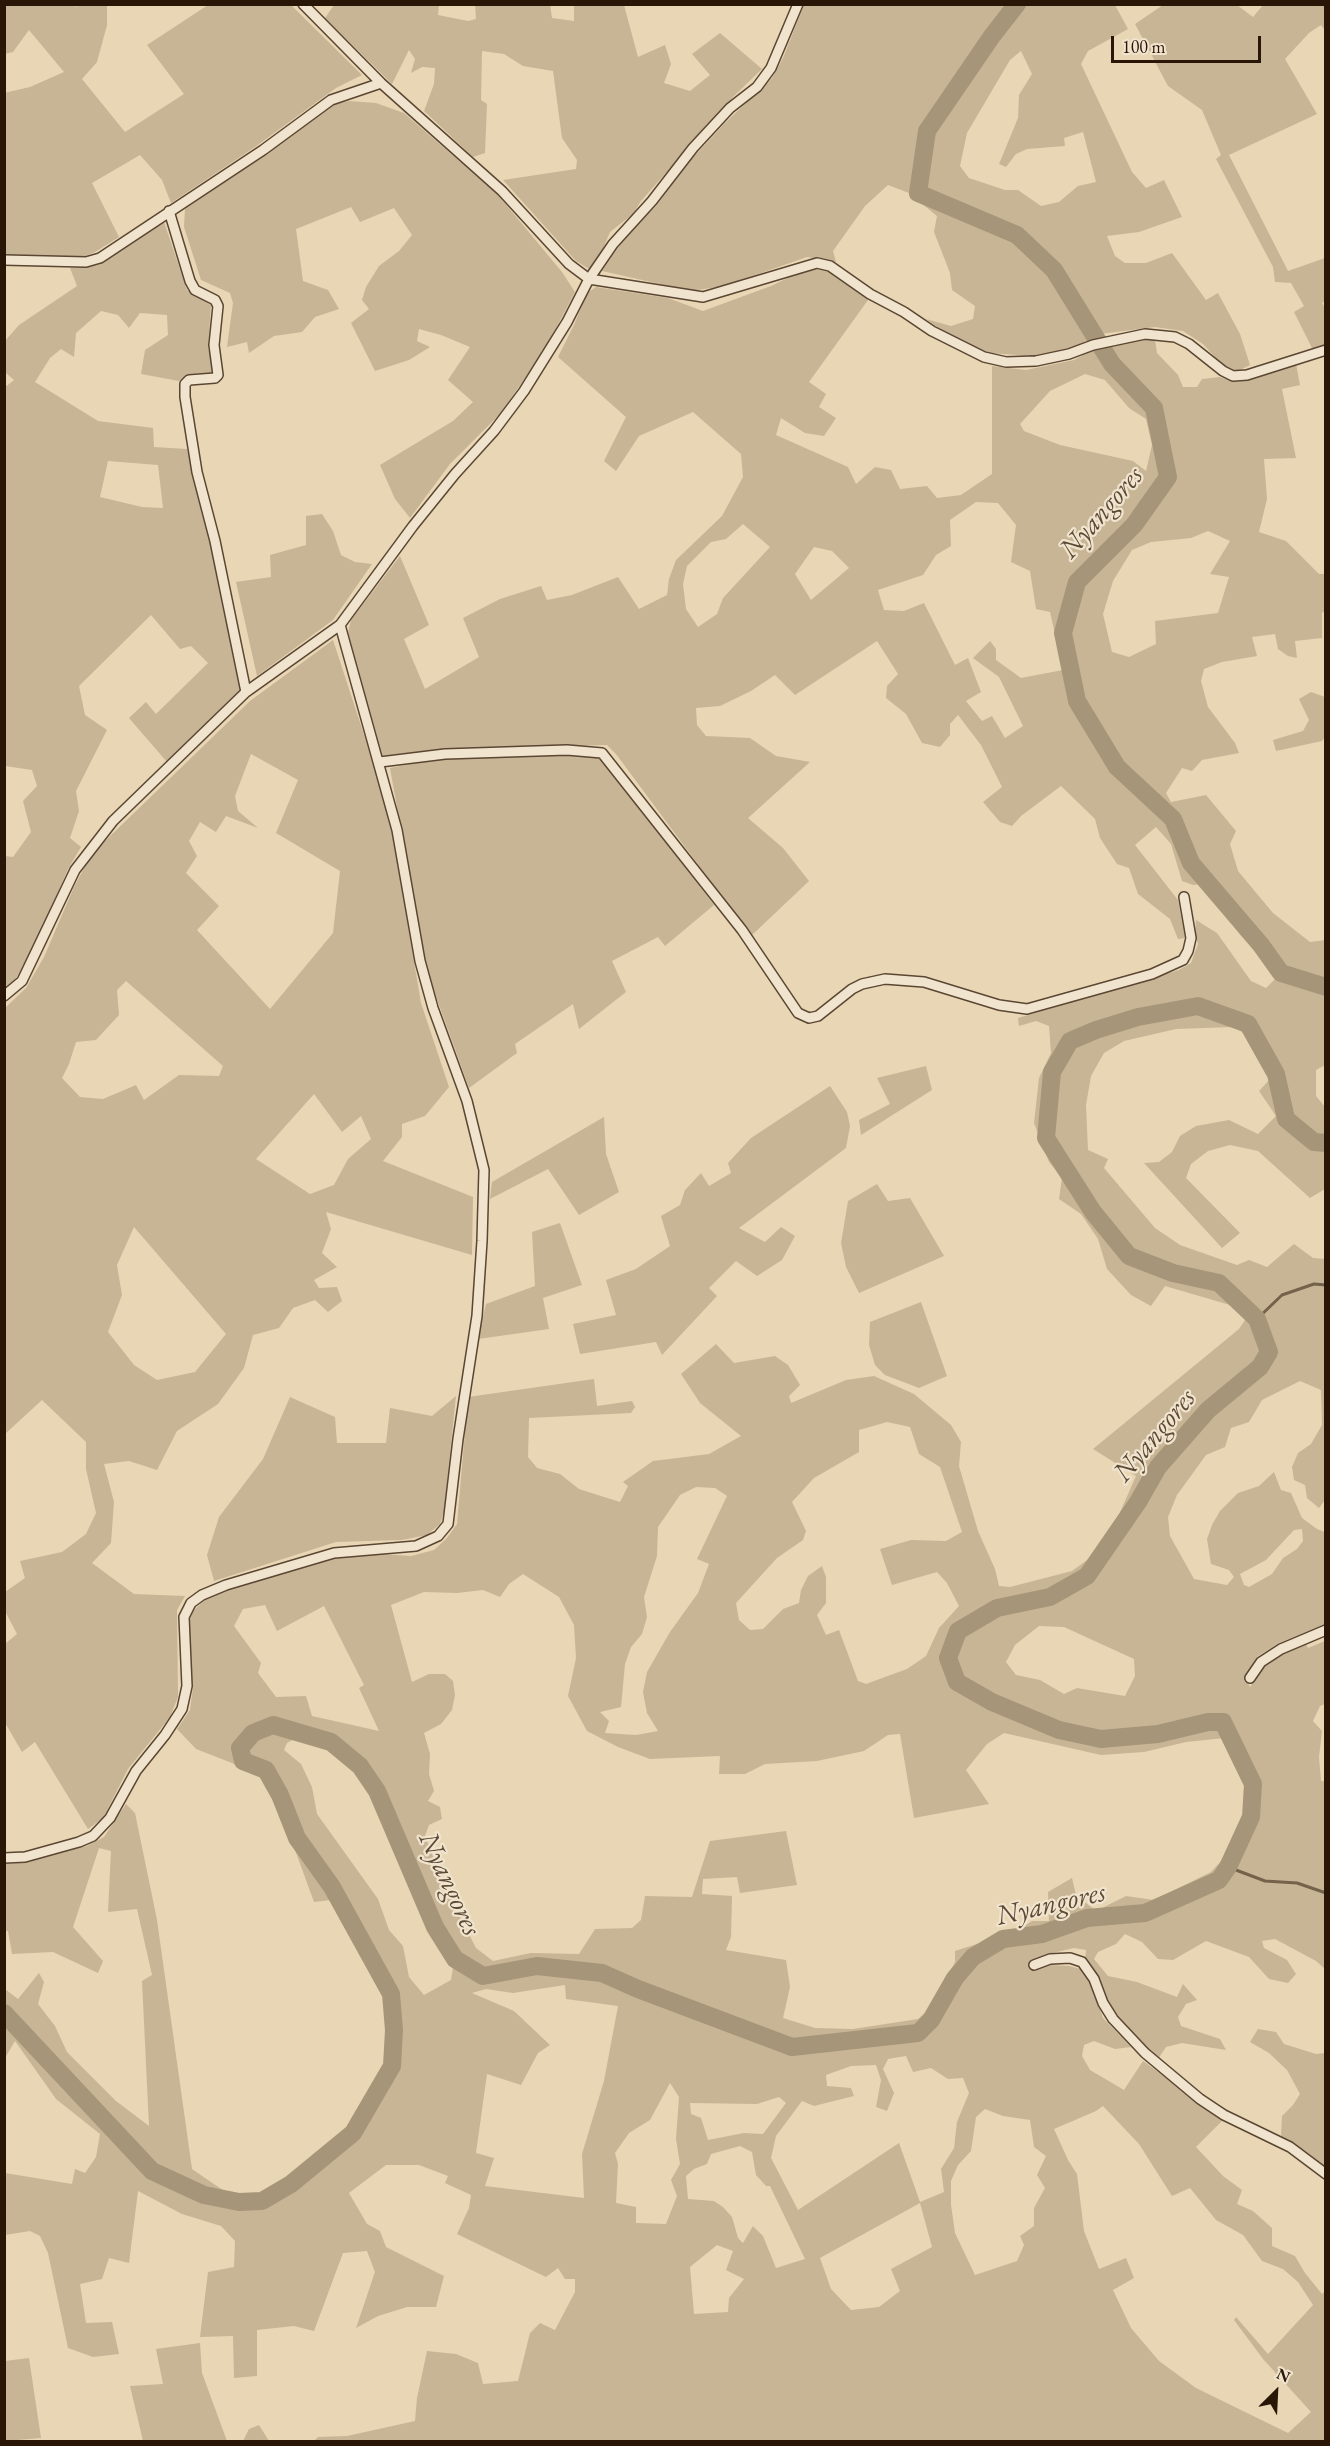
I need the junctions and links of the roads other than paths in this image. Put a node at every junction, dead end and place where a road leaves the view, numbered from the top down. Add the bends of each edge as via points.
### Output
1 (303, 4) edge
2 (798, 4) edge
3 (381, 83) junction
4 (170, 211) junction
5 (4, 261) edge
6 (589, 279) junction
7 (1326, 350) edge
8 (340, 625) junction
9 (246, 692) junction
10 (380, 762) junction
11 (1184, 897) dead end
12 (4, 996) edge
13 (1326, 1630) edge
14 (1250, 1678) dead end
15 (4, 1858) edge
16 (1034, 1965) dead end
17 (1326, 2174) edge

1 - 3 street
2 - 6 street via 771,68 757,87 730,108 693,148
3 - 4 street via 331,100
3 - 6 street via 467,158 569,264
4 - 5 street via 94,260
4 - 9 street via 190,282 218,306 214,345 218,375 189,380 185,397 197,472
6 - 7 street via 703,297 817,263 830,266 932,331 984,357 1006,362 1036,361 1133,335 1158,334 1174,336 1189,344 1233,376
6 - 8 street via 524,391 419,518
8 - 9 street
8 - 10 street
9 - 12 street via 93,844 75,870 22,981
10 - 11 street via 445,754 567,750 602,753 742,930 798,1012 809,1018 818,1016 862,984 885,979 924,982 999,1005 1027,1009 1152,974 1183,960 1191,945
10 - 15 street via 397,830 420,961 432,1008 473,1122 484,1170 477,1316 448,1524 438,1536 416,1546 334,1553 226,1585 191,1603 184,1617 187,1686 182,1709 136,1771 110,1818 93,1836 79,1842 25,1857
13 - 14 street via 1267,1658
16 - 17 street via 1050,1959 1082,1962 1113,2019 1145,2053 1200,2099 1290,2147

